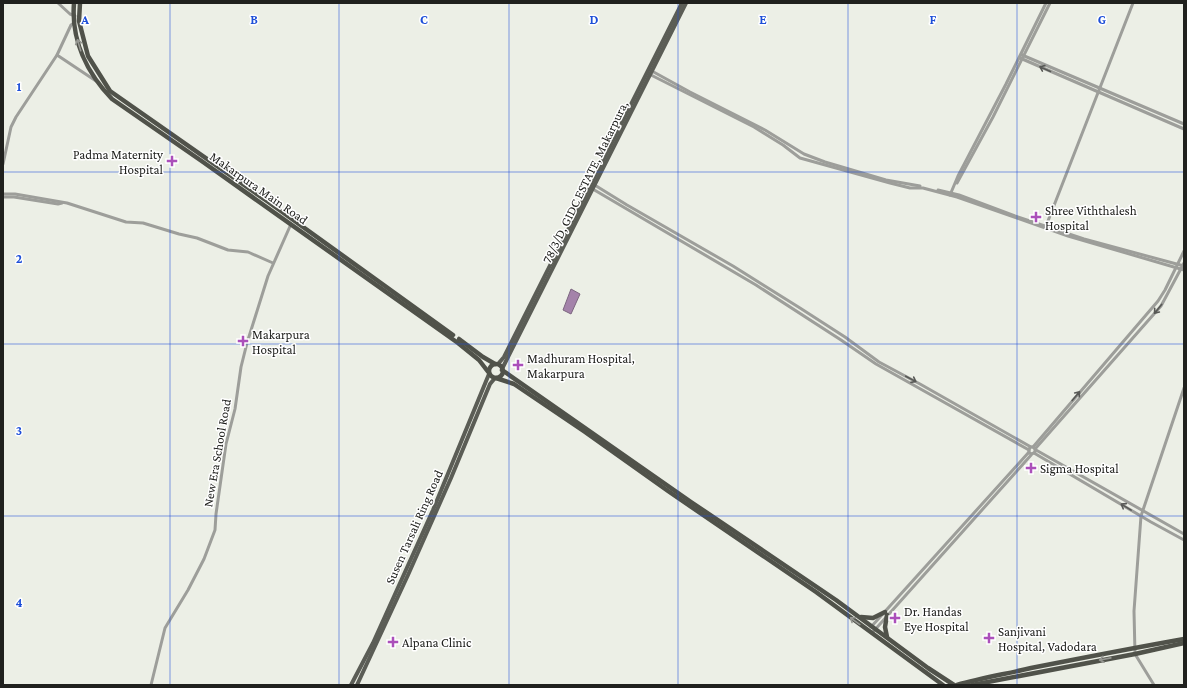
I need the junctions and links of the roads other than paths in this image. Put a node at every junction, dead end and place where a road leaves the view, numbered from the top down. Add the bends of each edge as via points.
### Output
1 (58, 3) edge
2 (74, 3) edge
3 (80, 3) edge
4 (682, 3) edge
5 (686, 3) edge
6 (1046, 3) edge
7 (1050, 3) edge
8 (1133, 3) edge
9 (74, 16) junction
10 (78, 20) junction
11 (1022, 54) junction
12 (57, 55) junction
13 (1020, 58) junction
14 (650, 72) junction
15 (97, 82) junction
16 (106, 90) junction
17 (1099, 90) junction
18 (1184, 124) edge
19 (1184, 129) edge
20 (3, 164) edge
21 (592, 186) junction
22 (3, 194) edge
23 (951, 194) junction
24 (3, 197) edge
25 (62, 203) junction
26 (292, 222) junction
27 (1046, 226) junction
28 (1184, 252) edge
29 (273, 263) junction
30 (1177, 266) junction
31 (1183, 267) edge
32 (481, 358) junction
33 (496, 364) junction
34 (502, 369) junction
35 (489, 374) junction
36 (495, 378) junction
37 (1184, 388) edge
38 (1032, 450) junction
39 (1143, 511) junction
40 (1141, 516) junction
41 (1184, 534) edge
42 (1184, 540) edge
43 (886, 614) junction
44 (857, 616) junction
45 (872, 629) junction
46 (886, 637) junction
47 (1184, 639) edge
48 (1184, 643) edge
49 (1135, 651) junction
50 (151, 685) edge
51 (351, 685) edge
52 (357, 685) edge
53 (943, 685) edge
54 (956, 685) edge
55 (972, 685) edge
56 (1154, 685) edge

1 - 9 street
2 - 9 highway, Makarpura Main Road
3 - 10 highway, Makarpura Main Road
4 - 14 main road, 78/3/D, GIDC ESTATE, Makarpura,
5 - 14 main road, 78/3/D, GIDC ESTATE, Makarpura,
6 - 11 street
7 - 11 street
8 - 17 street
9 - 10 highway, Makarpura Main Road
10 - 12 street via 71,25
15 -> 10 highway, Makarpura Main Road via 79,48 75,32
10 - 16 highway, Makarpura Main Road via 88,56
11 - 13 street
11 - 17 street
12 - 15 street
12 - 20 street via 11,127
17 -> 13 street
13 - 23 street via 994,117
14 - 21 main road, 78/3/D, GIDC ESTATE, Makarpura,
14 - 23 street via 772,134 804,154 886,180
15 - 16 highway, Makarpura Main Road
16 - 26 highway, Makarpura Main Road via 112,100 200,157
17 - 18 street
17 - 19 street
17 - 27 street
21 - 33 main road, 78/3/D, GIDC ESTATE, Makarpura, via 504,357
21 - 34 main road, 78/3/D, GIDC ESTATE, Makarpura,
21 - 38 street via 733,266 879,362
22 - 25 street
23 - 27 street
24 - 25 street
25 - 29 street via 126,222 153,225 228,250 248,252
26 - 29 street, New Era School Road
26 - 32 highway, Makarpura Main Road
27 - 30 street via 1083,241
28 - 30 street
29 - 50 street, New Era School Road via 242,365 226,444 215,530 204,559 165,628
30 - 31 street
38 -> 30 street via 1158,302
31 -> 38 street via 1161,306
32 - 33 highway
32 - 35 highway
33 - 34 highway
33 - 35 highway via 490,367
34 - 36 highway via 501,375
34 - 44 highway
35 - 36 highway
35 - 51 main road, Susen Tarsali Ring Road via 429,517
45 -> 36 highway via 514,384
36 - 52 main road, Susen Tarsali Ring Road via 491,382 402,590
37 - 39 street
38 - 39 street
40 -> 38 street
38 - 43 street
39 - 40 street
39 - 41 street
40 - 42 street
40 - 49 street via 1134,611
43 - 44 highway via 870,619
43 - 45 street
43 - 46 highway
44 - 45 highway
45 - 46 highway
45 - 53 highway
46 - 54 highway via 943,679
47 - 49 highway
48 - 49 highway
49 - 54 highway via 1109,652
49 -> 55 highway
49 - 56 street

